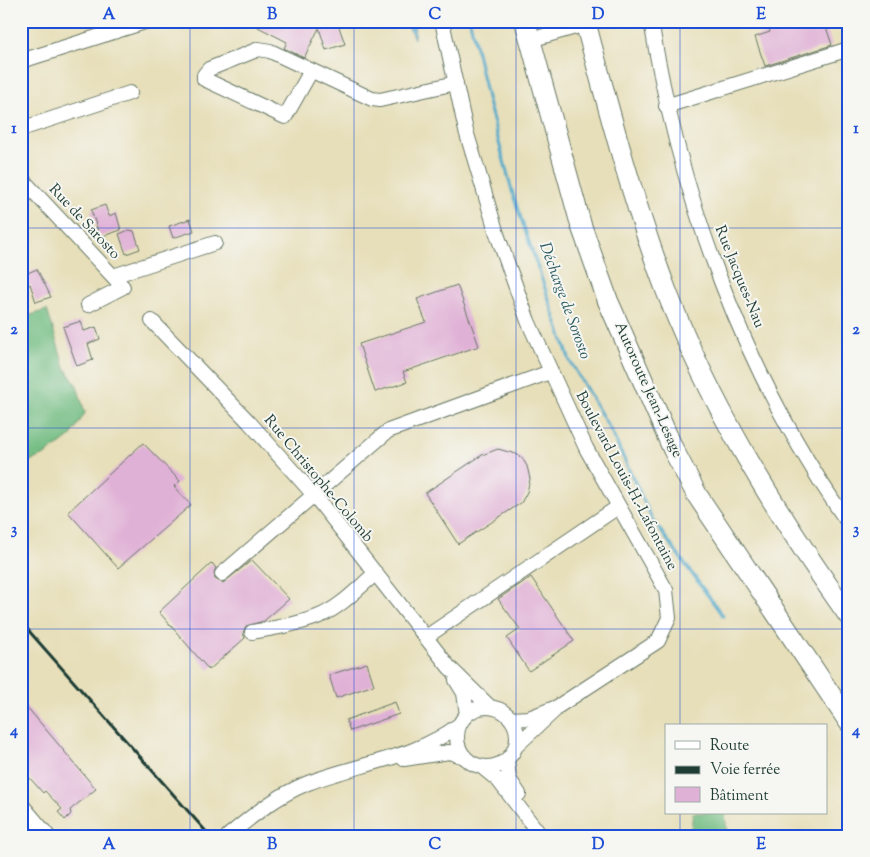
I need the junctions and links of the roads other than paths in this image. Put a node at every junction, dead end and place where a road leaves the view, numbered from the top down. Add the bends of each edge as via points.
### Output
1 (442, 21) edge
2 (514, 21) edge
3 (652, 21) edge
4 (145, 22) edge
5 (590, 22) edge
6 (528, 31) edge
7 (849, 49) edge
8 (21, 61) edge
9 (311, 71) junction
10 (456, 83) junction
11 (130, 93) dead end
12 (666, 106) junction
13 (21, 129) edge
14 (21, 178) edge
15 (581, 225) junction
16 (215, 243) dead end
17 (113, 276) junction
18 (88, 305) dead end
19 (152, 321) dead end
20 (550, 372) junction
21 (314, 495) junction
22 (618, 507) junction
23 (849, 524) edge
24 (376, 572) junction
25 (222, 574) dead end
26 (849, 616) edge
27 (252, 632) dead end
28 (426, 637) junction
29 (449, 666) junction
30 (556, 707) junction
31 (490, 708) junction
32 (511, 719) junction
33 (464, 720) junction
34 (849, 722) edge
35 (515, 747) junction
36 (465, 757) junction
37 (393, 759) junction
38 (507, 759) junction
39 (482, 767) junction
40 (21, 804) edge
41 (48, 836) edge
42 (228, 836) edge
43 (542, 836) edge

1 - 10 street, Boulevard Louis-H.-Lafontaine
2 - 15 highway via 562,182
3 - 12 street, Rue Jacques-Nau
4 - 8 street
5 - 6 street
5 - 26 highway via 623,139 624,162 666,290 719,407 770,499
6 - 15 highway, Autoroute Jean-Lesage
7 - 12 street
9 - 9 street via 259,49 209,69 204,79 285,117
9 - 10 street via 380,100
10 - 20 street, Boulevard Louis-H.-Lafontaine via 466,131 497,234
11 - 13 street
12 - 23 street, Rue Jacques-Nau via 686,182 750,349 798,444
14 - 17 street, Rue de Sarosto
15 - 34 highway, Autoroute Jean-Lesage via 608,301 673,449 697,495
16 - 17 street
17 - 18 street, Rue de Sarosto via 123,288
19 - 21 street, Rue Christophe-Colomb
20 - 21 street via 388,431
20 - 22 street, Boulevard Louis-H.-Lafontaine
21 - 24 street, Rue Christophe-Colomb
21 - 25 street
22 - 28 street
22 - 30 street, Boulevard Louis-H.-Lafontaine via 666,590 669,618 658,641
24 - 27 street via 318,617
24 - 28 street, Rue Christophe-Colomb
28 - 29 street, Rue Christophe-Colomb
29 - 31 street, Rue Christophe-Colomb
29 - 33 street, Rue Christophe-Colomb via 464,693
30 - 32 street, Boulevard Louis-H.-Lafontaine via 529,718
30 - 35 street, Boulevard Louis-H.-Lafontaine via 548,719
31 - 32 street
31 - 33 street via 476,709
32 - 35 street via 517,734
33 - 36 street via 457,742
33 - 37 street via 436,741
35 - 38 street
36 - 37 street via 449,752 408,760
36 - 39 street
37 - 42 street via 308,783 260,810
38 - 39 street via 499,765
38 - 43 street via 509,779
39 - 43 street via 498,780
40 - 41 street

